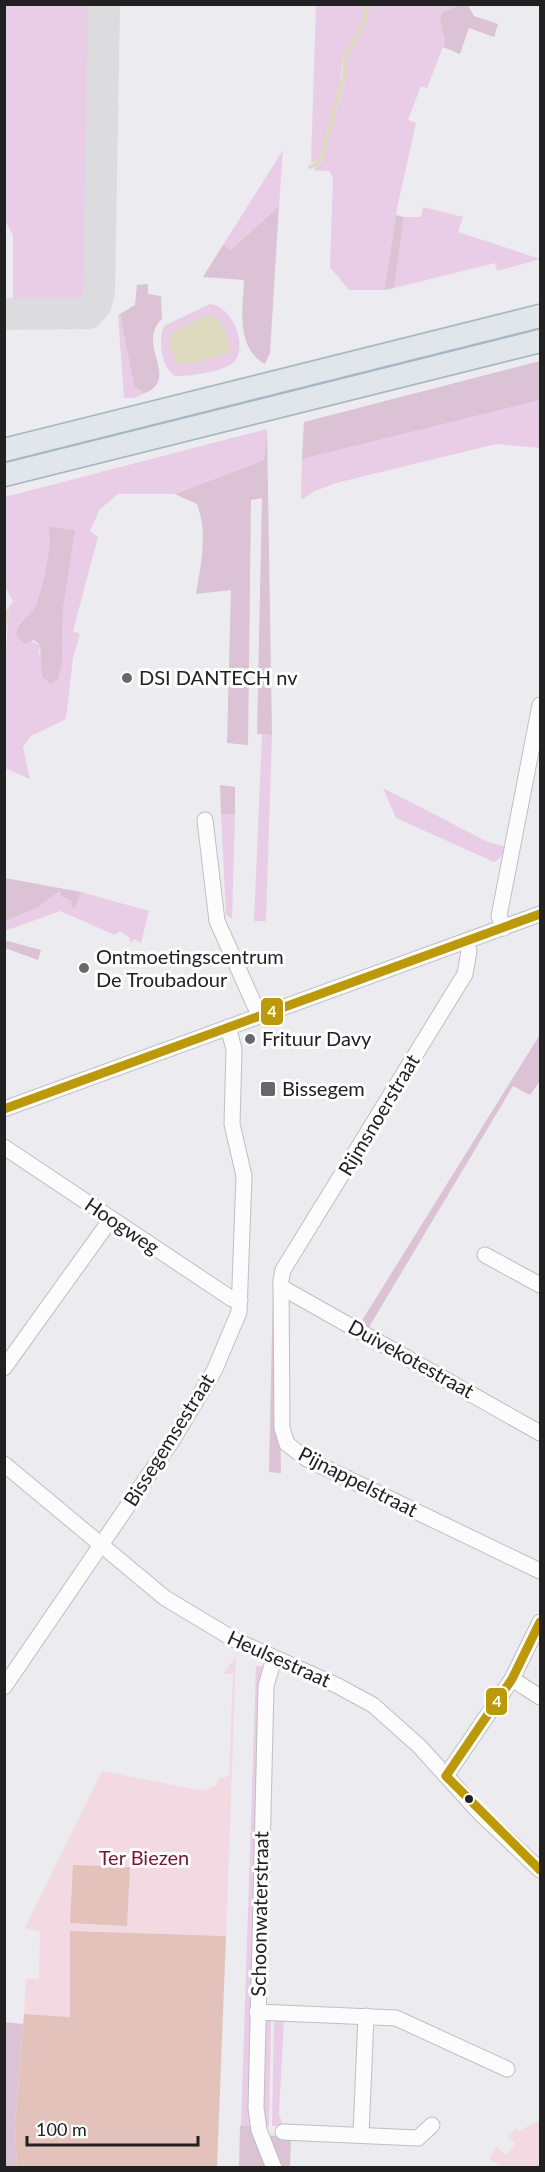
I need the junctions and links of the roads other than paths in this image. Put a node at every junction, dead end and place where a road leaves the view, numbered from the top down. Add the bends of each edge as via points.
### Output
1 (540, 316) edge
2 (540, 341) edge
3 (41, 441) junction
4 (4, 445) edge
5 (4, 450) edge
6 (4, 477) edge
7 (540, 705) edge
8 (206, 819) dead end
9 (540, 914) edge
10 (504, 928) junction
11 (465, 942) junction
12 (259, 1015) junction
13 (228, 1027) junction
14 (4, 1109) edge
15 (4, 1147) edge
16 (111, 1219) junction
17 (485, 1255) dead end
18 (540, 1285) edge
19 (281, 1287) junction
20 (240, 1300) junction
21 (4, 1368) edge
22 (540, 1432) edge
23 (4, 1464) edge
24 (102, 1546) junction
25 (540, 1571) edge
26 (540, 1623) edge
27 (274, 1658) junction
28 (512, 1679) junction
29 (4, 1687) edge
30 (540, 1696) edge
31 (446, 1776) junction
32 (540, 1870) edge
33 (257, 2012) junction
34 (366, 2016) junction
35 (507, 2069) dead end
36 (432, 2125) dead end
37 (283, 2132) dead end
38 (361, 2134) junction
39 (274, 2168) edge

1 - 3 highway
2 - 6 highway
3 - 4 highway
3 - 5 highway
7 - 10 street via 499,916
8 - 12 street via 217,921
9 - 10 street
10 - 11 street
11 - 12 street
11 - 19 street, Rijmsnoerstraat via 469,951 465,974 283,1270
12 - 13 street
13 - 14 street
13 - 20 street, Bissegemsestraat via 234,1049 233,1137 243,1161
15 - 16 street, Hoogweg
16 - 20 street, Hoogweg via 232,1299
16 - 21 street
17 - 18 street
19 - 22 street, Duivekotestraat
19 - 25 street, Pijnappelstraat via 282,1428 287,1444 307,1459
20 - 24 street, Bissegemsestraat via 206,1384
23 - 24 street, Heulsestraat
24 - 27 street, Heulsestraat via 191,1615
24 - 29 street, Bissegemsestraat
26 - 28 street
27 - 31 street, Heulsestraat via 373,1705
27 - 33 street, Schoonwaterstraat via 266,1686
28 - 30 street
28 - 31 street
31 - 32 street, Heulsestraat
33 - 34 street
33 - 39 street, Schoonwaterstraat via 255,2108
34 - 35 street via 396,2018
34 - 38 street
36 - 38 street via 418,2138
37 - 38 street

